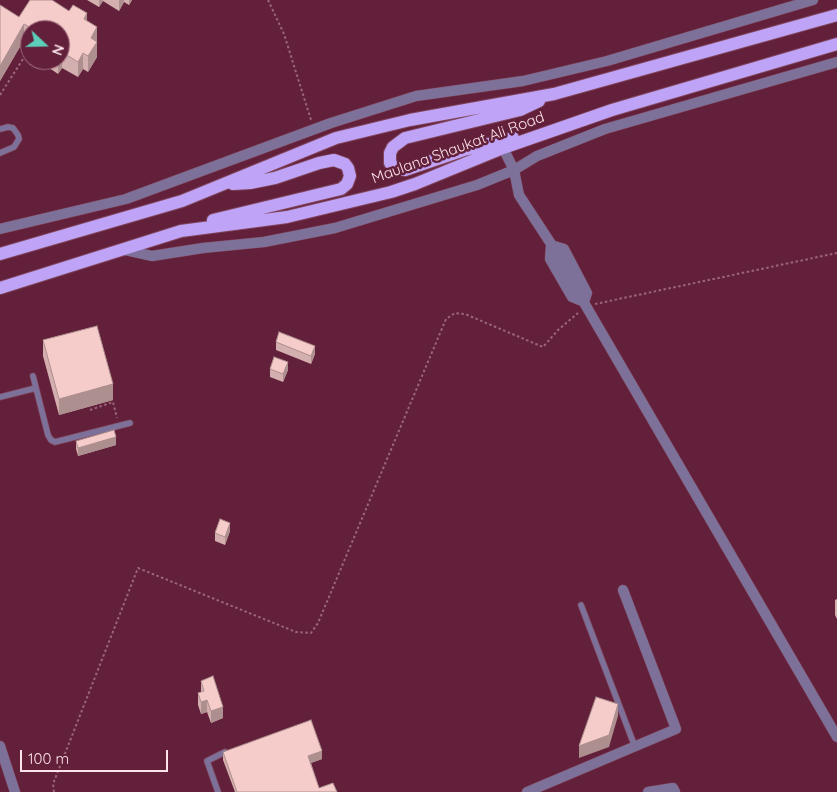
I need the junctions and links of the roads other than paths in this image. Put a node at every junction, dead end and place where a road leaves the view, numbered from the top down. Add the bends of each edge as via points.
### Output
1 (813, 0) edge
2 (837, 15) edge
3 (837, 44) edge
4 (837, 62) edge
5 (554, 94) junction
6 (0, 129) edge
7 (552, 130) junction
8 (503, 148) junction
9 (0, 153) edge
10 (514, 170) junction
11 (225, 184) junction
12 (0, 229) edge
13 (190, 229) junction
14 (551, 245) junction
15 (125, 250) junction
16 (0, 254) edge
17 (0, 288) edge
18 (585, 304) junction
19 (32, 376) dead end
20 (36, 388) junction
21 (0, 397) edge
22 (130, 423) dead end
23 (623, 590) dead end
24 (581, 605) dead end
25 (837, 737) edge
26 (0, 746) edge
27 (635, 747) junction
28 (224, 752) edge
29 (16, 792) edge
30 (218, 792) edge
31 (527, 792) edge
32 (648, 792) edge
33 (675, 792) edge

1 - 12 street via 523,81 416,96 314,129 126,200
2 - 5 main road, Maulana Shaukat Ali Road
3 - 7 main road, Maulana Shaukat Ali Road
4 - 10 street via 605,129 538,156
5 - 7 main road via 520,110 405,138 393,147 390,163 395,168 406,170 496,141
5 - 11 main road, Maulana Shaukat Ali Road via 410,120 336,138
6 - 9 lane via 13,128 19,139 14,148
7 - 8 main road, Maulana Shaukat Ali Road
8 - 10 street
8 - 13 main road, Maulana Shaukat Ali Road via 415,184 376,196 287,217
10 - 14 street via 519,195
10 - 15 street via 476,185 335,228 264,242 152,256
11 - 13 main road via 275,178 334,160 345,164 350,176 341,189 210,220
11 - 16 main road, Maulana Shaukat Ali Road via 182,201
13 - 15 main road, Maulana Shaukat Ali Road
14 - 18 street via 550,259 572,297
14 - 18 street via 564,249 587,293
15 - 17 main road, Maulana Shaukat Ali Road
18 - 25 street
19 - 20 lane
20 - 21 lane
20 - 22 lane via 50,440 55,442
23 - 27 street via 676,729
24 - 27 lane
26 - 29 street
27 - 31 street
28 - 30 lane via 207,761
32 - 33 street via 673,788

